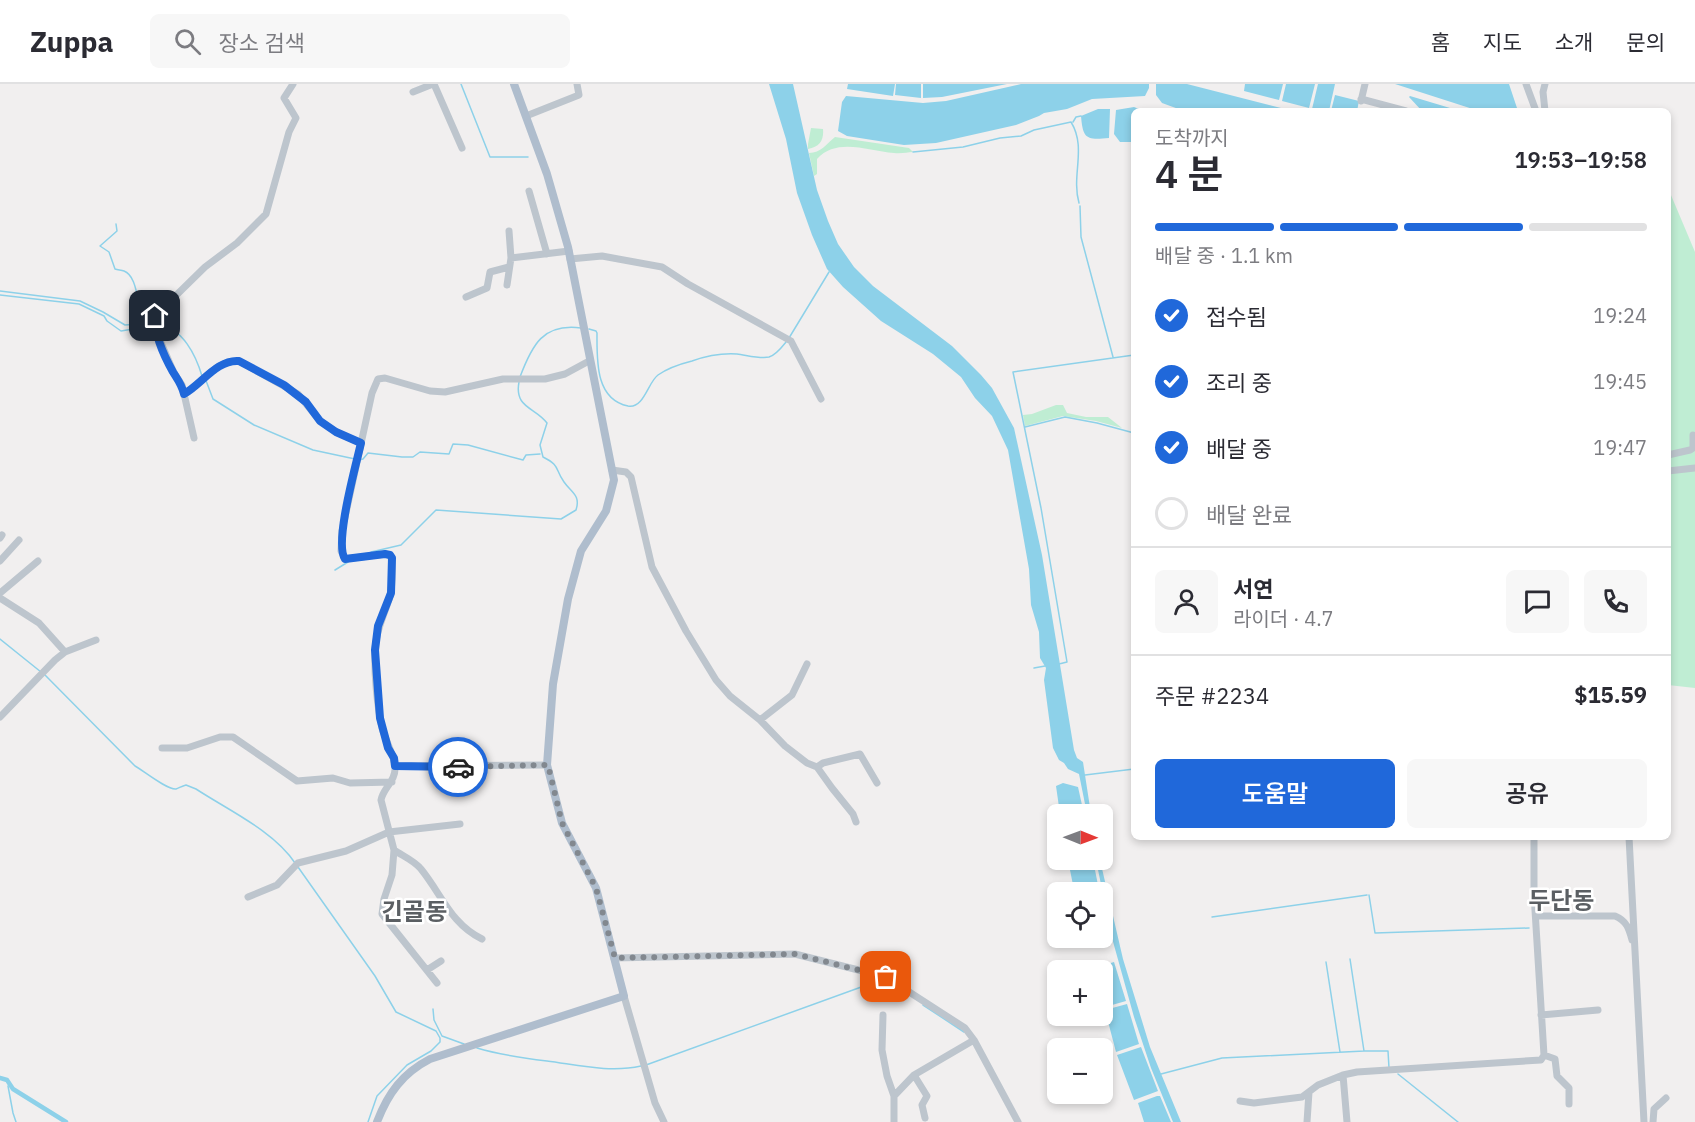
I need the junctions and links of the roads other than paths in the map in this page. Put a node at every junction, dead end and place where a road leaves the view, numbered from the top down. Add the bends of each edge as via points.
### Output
1 (293, 84) edge
2 (433, 84) edge
3 (514, 84) edge
4 (577, 84) edge
5 (1365, 84) edge
6 (1526, 84) edge
7 (1545, 84) edge
8 (413, 92) dead end
9 (1394, 108) edge
10 (1535, 108) edge
11 (1545, 108) edge
12 (526, 116) junction
13 (462, 148) dead end
14 (529, 191) dead end
15 (509, 231) dead end
16 (547, 254) junction
17 (569, 255) junction
18 (511, 258) junction
19 (509, 267) junction
20 (507, 285) dead end
21 (466, 297) dead end
22 (589, 361) junction
23 (184, 394) junction
24 (821, 399) dead end
25 (1693, 435) dead end
26 (194, 438) dead end
27 (361, 443) junction
28 (1671, 453) edge
29 (1695, 468) edge
30 (612, 470) junction
31 (1671, 471) edge
32 (20, 540) dead end
33 (0, 561) edge
34 (38, 561) dead end
35 (0, 592) edge
36 (0, 598) edge
37 (96, 640) dead end
38 (65, 652) junction
39 (807, 664) dead end
40 (0, 717) edge
41 (760, 720) junction
42 (162, 748) dead end
43 (548, 765) junction
44 (395, 766) junction
45 (817, 766) junction
46 (392, 782) junction
47 (877, 783) dead end
48 (856, 822) dead end
49 (460, 824) dead end
50 (389, 832) junction
51 (1534, 840) edge
52 (1629, 840) edge
53 (394, 850) junction
54 (248, 897) dead end
55 (1536, 916) junction
56 (482, 939) dead end
57 (1636, 945) junction
58 (615, 958) junction
59 (441, 961) dead end
60 (427, 970) junction
61 (437, 983) dead end
62 (624, 996) junction
63 (1598, 1010) dead end
64 (883, 1015) dead end
65 (1542, 1015) junction
66 (974, 1040) junction
67 (1544, 1055) junction
68 (914, 1075) junction
69 (1342, 1075) junction
70 (1309, 1092) junction
71 (894, 1096) junction
72 (1666, 1098) dead end
73 (1240, 1101) dead end
74 (1569, 1104) dead end
75 (925, 1118) dead end
76 (377, 1122) edge
77 (664, 1122) edge
78 (894, 1122) edge
79 (1018, 1122) edge
80 (1307, 1122) edge
81 (1347, 1122) edge
82 (1644, 1122) edge
83 (1653, 1122) edge

1 - 23 street via 284,98 296,118 266,214 155,316 155,329
2 - 8 street
2 - 13 street
3 - 12 main road
4 - 12 street via 579,95
5 - 9 street via 1361,100
6 - 10 street
7 - 11 street
12 - 17 main road
14 - 16 street
15 - 18 street
16 - 17 street
16 - 18 street
17 - 22 main road
17 - 24 street via 602,255 662,267 791,341
18 - 19 street
19 - 20 street
19 - 21 street via 490,272 487,288
22 - 27 street via 565,374 503,379 445,392 378,379
22 - 30 main road
23 - 26 street
23 - 27 street via 207,374 230,361 239,361 284,385 306,402 320,421
25 - 28 street via 1693,448
27 - 44 street via 341,551 345,559 385,554 392,558 391,593 378,626 375,650 380,718
29 - 31 street
30 - 41 street via 632,477 652,567 686,631 716,680
30 - 43 main road via 614,480 606,511 581,551 568,599 553,684
32 - 33 street
34 - 35 street
36 - 38 street via 39,623
37 - 38 street
38 - 40 street
39 - 41 street via 792,695
41 - 45 street via 785,746
42 - 46 street via 187,748 220,737 233,737 297,782 333,778 351,783
43 - 44 street
43 - 58 main road via 562,823 596,888
44 - 46 street
45 - 47 street via 860,754
45 - 48 street
46 - 50 street via 381,800
49 - 50 street
50 - 53 street
50 - 54 street via 346,850 298,863 277,885
51 - 55 street
52 - 57 street
53 - 56 street via 419,867 455,920
53 - 60 street via 382,914
55 - 57 street via 1615,916 1628,926
55 - 65 street
57 - 82 street
58 - 62 main road
58 - 66 street via 795,954 886,977 965,1028
59 - 60 street
60 - 61 street
62 - 76 main road via 425,1062 394,1087
62 - 77 street
63 - 65 street
64 - 71 street via 882,1050
65 - 67 street
66 - 68 street
66 - 79 street
67 - 69 street via 1534,1061
67 - 74 street via 1555,1059 1557,1076 1569,1088
68 - 71 street
68 - 75 street via 927,1096 922,1105
69 - 70 street
69 - 81 street
70 - 73 street via 1302,1097 1266,1102
70 - 80 street
71 - 78 street
72 - 83 street via 1654,1109

